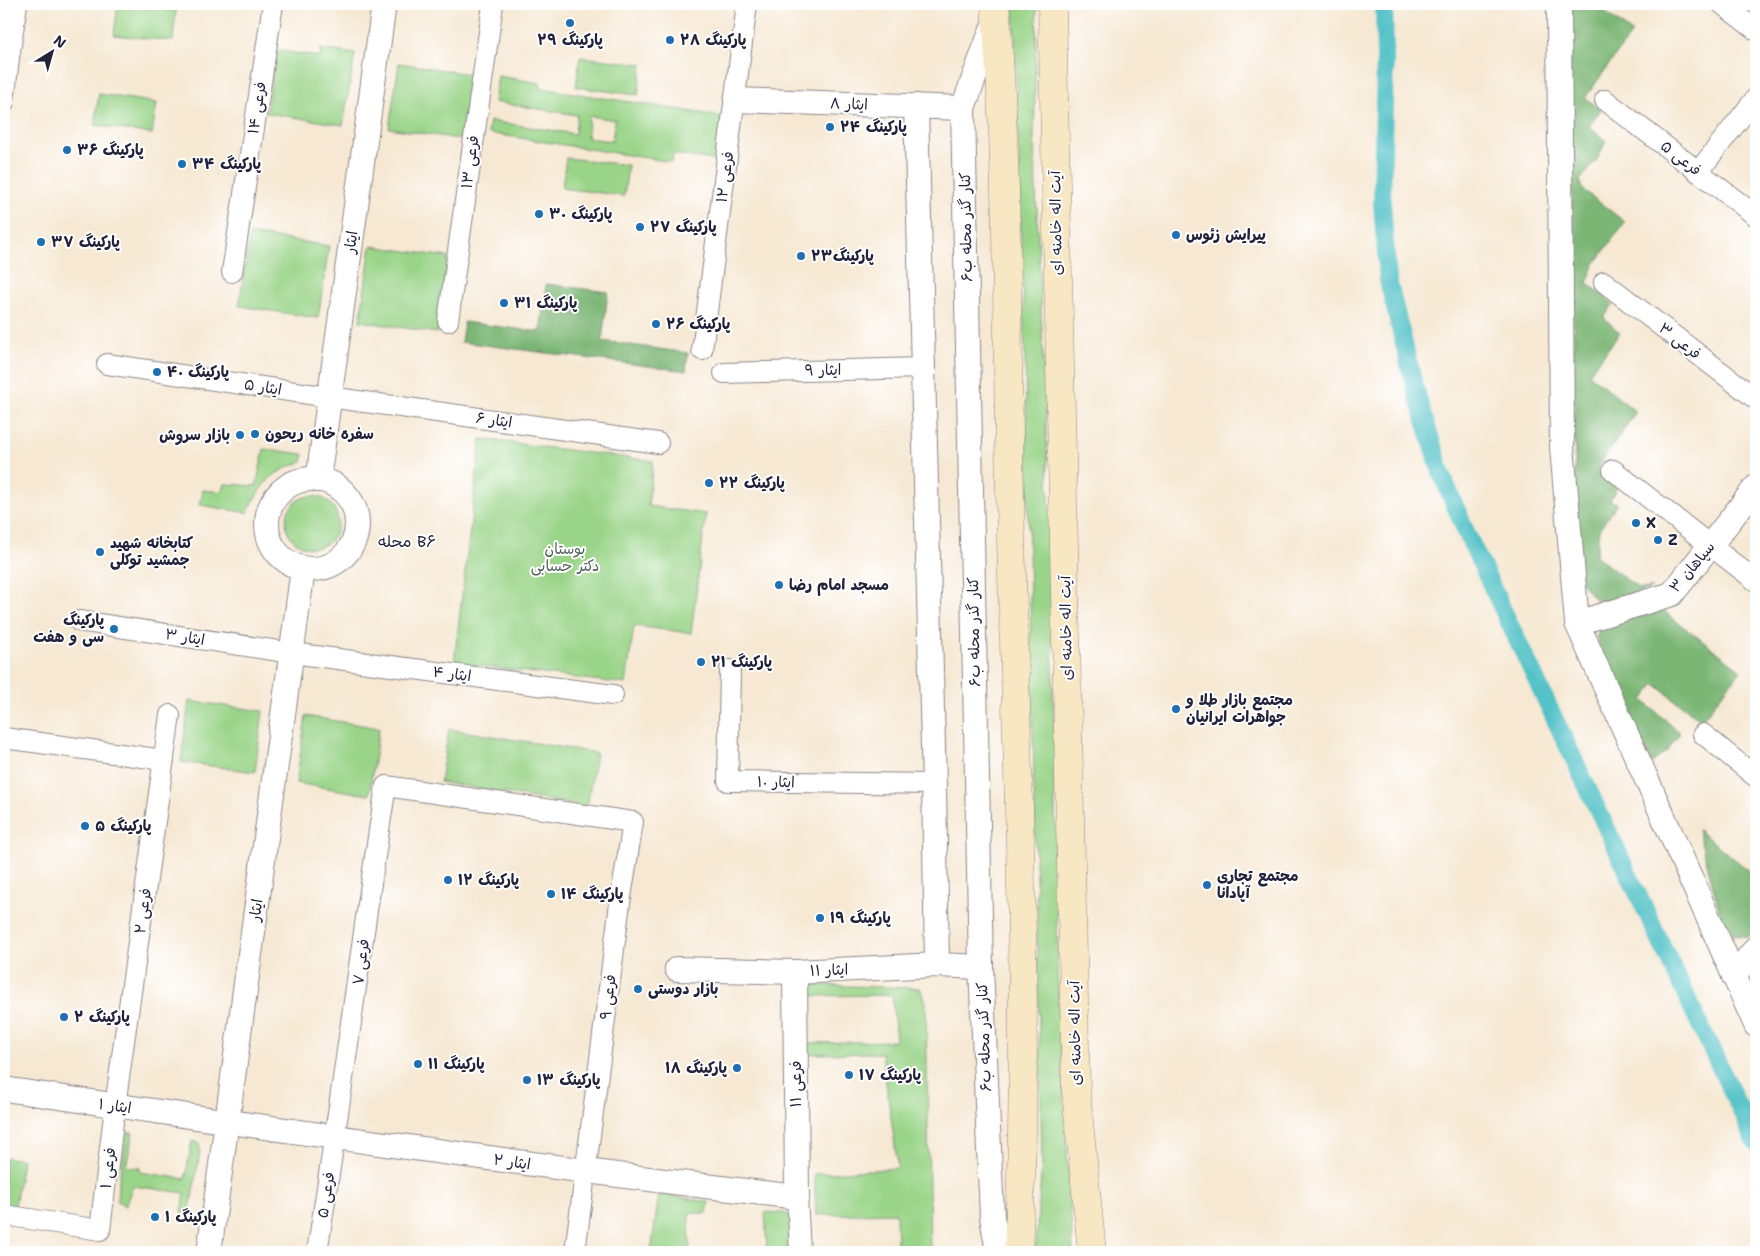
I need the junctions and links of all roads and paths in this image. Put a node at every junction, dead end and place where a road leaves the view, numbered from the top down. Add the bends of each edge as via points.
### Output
1 (17, 4) edge
2 (273, 4) edge
3 (384, 4) edge
4 (493, 4) edge
5 (747, 4) edge
6 (1052, 4) edge
7 (1560, 4) edge
8 (1722, 4) edge
9 (996, 10) edge
10 (1756, 30) edge
11 (6, 58) edge
12 (1756, 98) edge
13 (736, 100) junction
14 (1605, 100) dead end
15 (4, 102) edge
16 (916, 106) junction
17 (963, 108) junction
18 (1698, 172) junction
19 (1756, 216) edge
20 (232, 272) dead end
21 (1604, 282) dead end
22 (448, 320) dead end
23 (702, 350) dead end
24 (107, 364) dead end
25 (923, 368) junction
26 (724, 372) dead end
27 (329, 397) junction
28 (1756, 399) edge
29 (658, 443) dead end
30 (1613, 470) dead end
31 (318, 480) junction
32 (1756, 486) edge
33 (1710, 546) junction
34 (303, 569) junction
35 (1756, 581) edge
36 (79, 621) dead end
37 (1577, 623) junction
38 (292, 653) junction
39 (730, 670) dead end
40 (613, 695) dead end
41 (170, 715) dead end
42 (1703, 734) dead end
43 (4, 738) edge
44 (164, 760) junction
45 (1756, 777) edge
46 (934, 784) junction
47 (633, 822) joint
48 (1756, 950) edge
49 (936, 966) junction
50 (982, 967) junction
51 (677, 969) dead end
52 (795, 972) junction
53 (1734, 976) junction
54 (1756, 1025) edge
55 (4, 1090) edge
56 (115, 1106) junction
57 (227, 1123) junction
58 (336, 1137) junction
59 (585, 1172) junction
60 (797, 1197) junction
61 (4, 1216) edge
62 (209, 1252) edge
63 (317, 1252) edge
64 (575, 1252) edge
65 (800, 1252) edge
66 (998, 1252) edge
67 (1018, 1252) edge
68 (1092, 1252) edge

1 - 11 street
2 - 20 street, فرعی ۱۴
3 - 27 street, ایثار
4 - 22 street, فرعی ۱۳
5 - 13 street, فرعی ۱۲
6 - 68 main road, آیت اله خامنه ای via 1076,1091
7 - 37 street via 1562,447
8 - 10 street
9 - 17 street, کنار گذر محله ب۶
9 - 67 main road via 1002,91 1023,982 1022,1176
11 - 15 street
12 - 18 street
13 - 16 street, ایثار ۸
13 - 23 street, فرعی ۱۲
14 - 18 street, فرعی ۵
16 - 17 street, ایثار ۸
16 - 25 street
17 - 50 street, کنار گذر محله ب۶
18 - 19 street, فرعی ۵
21 - 28 street, فرعی ۳
24 - 27 street, ایثار ۵
25 - 26 street, ایثار ۹
25 - 46 street
27 - 29 street, ایثار ۶
27 - 31 street, ایثار
30 - 33 street
31 - 34 street via 305,480 287,487 273,501 268,513 266,526 277,554 289,564
31 - 34 street via 332,484 352,504 356,532 352,546 332,565
32 - 33 street, سپاهان ۳
33 - 35 street
33 - 37 street, سپاهان ۳ via 1672,594
34 - 38 street, ایثار
36 - 38 street, ایثار ۳
37 - 53 street
38 - 40 street, ایثار ۴
38 - 57 street, ایثار
39 - 46 street, ایثار ۱۰ via 728,781
41 - 44 street, فرعی ۲
42 - 45 street
43 - 44 street
44 - 56 street, فرعی ۲
46 - 49 street
47 - 58 street, فرعی ۷ via 386,786
47 - 59 street, فرعی ۹
48 - 53 street
49 - 50 street, ایثار ۱۱
49 - 52 street, ایثار ۱۱
50 - 66 street, کنار گذر محله ب۶ via 992,1217
51 - 52 street, ایثار ۱۱
52 - 60 street, فرعی ۱۱
53 - 54 street
55 - 56 street, ایثار ۱
56 - 57 street, ایثار ۱
56 - 61 street, فرعی ۱ via 100,1230
57 - 58 street, ایثار ۲
57 - 62 street, ایثار
58 - 59 street, ایثار ۲
58 - 63 street, فرعی ۵
59 - 60 street, ایثار ۲
59 - 64 street, فرعی ۹
60 - 65 street

